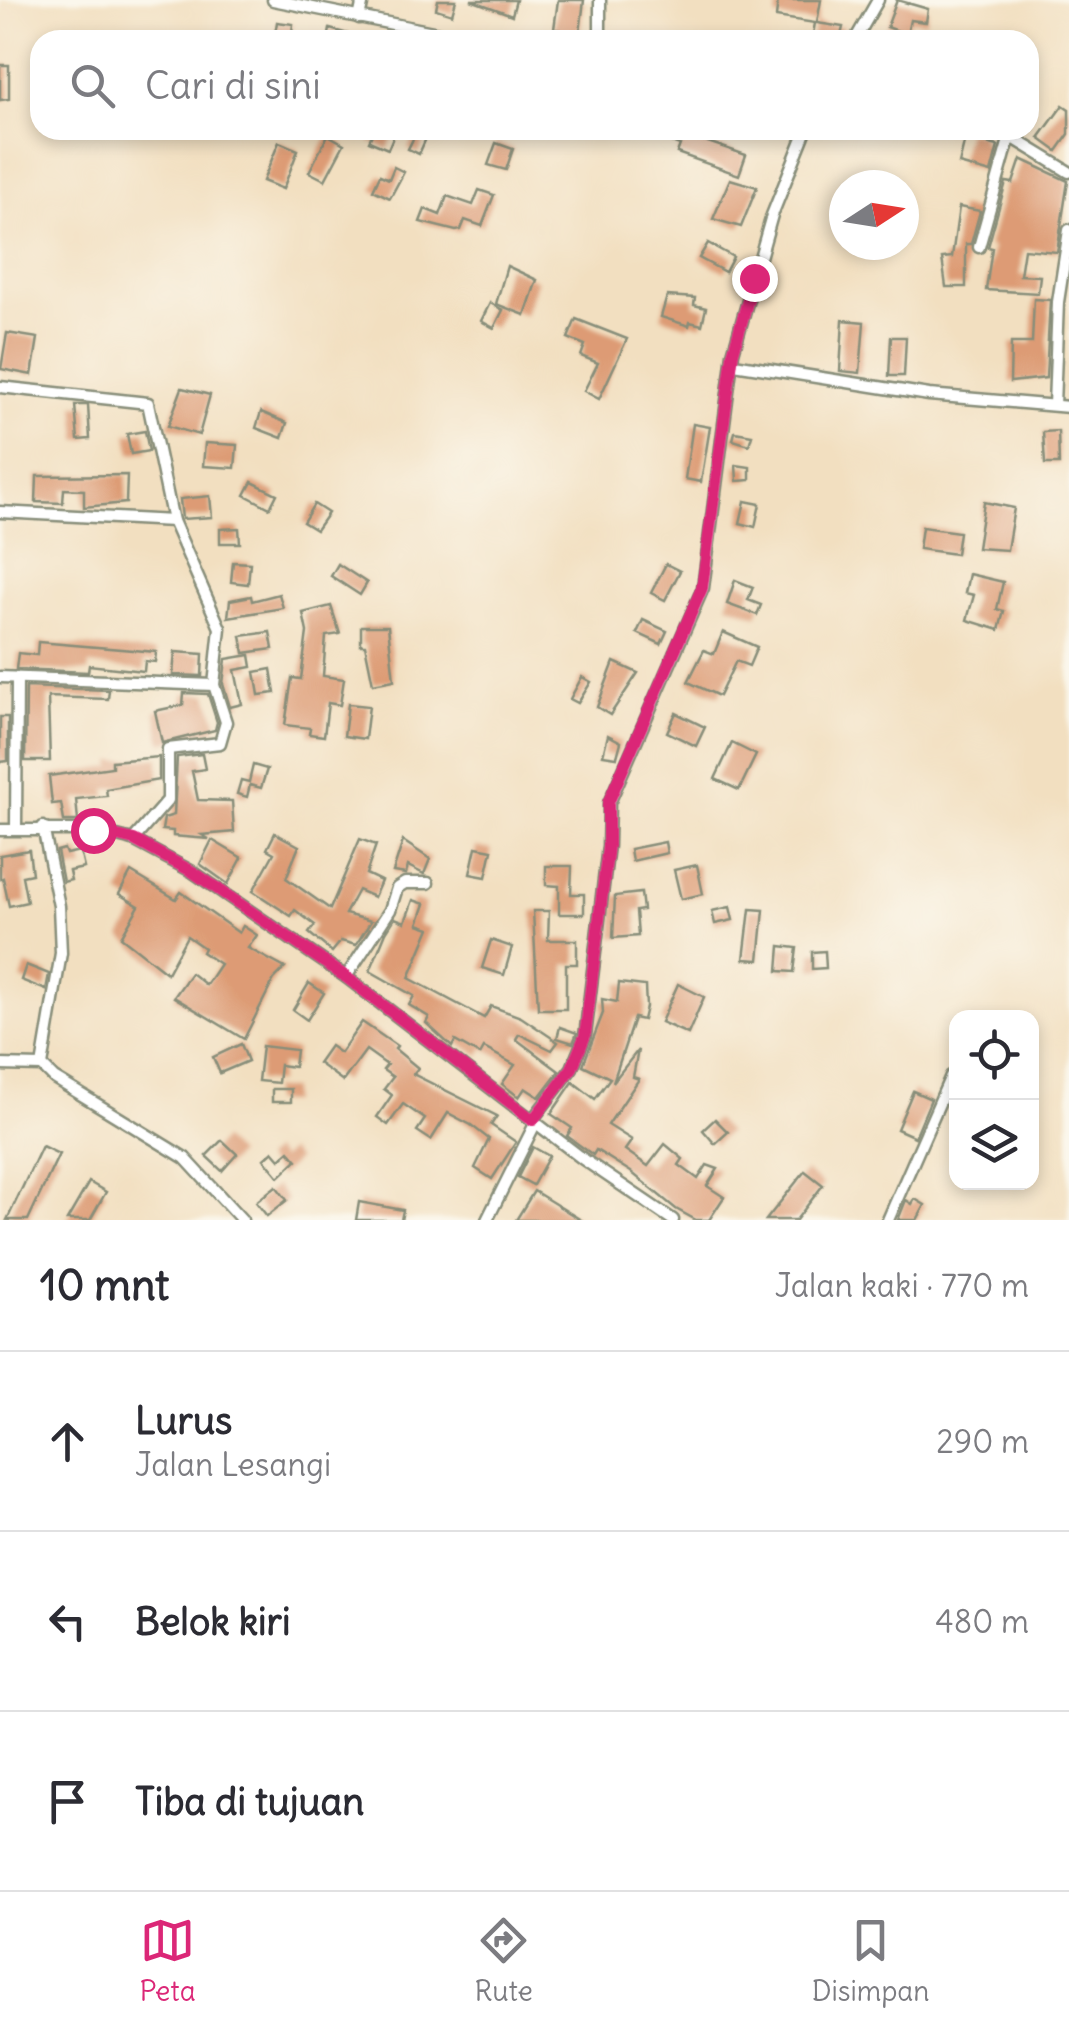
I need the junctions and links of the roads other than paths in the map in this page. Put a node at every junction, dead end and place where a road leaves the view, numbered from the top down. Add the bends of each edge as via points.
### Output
1 (273, 0) edge
2 (364, 0) edge
3 (600, 0) edge
4 (878, 0) edge
5 (358, 18) junction
6 (414, 30) edge
7 (600, 30) edge
8 (861, 30) edge
9 (802, 140) edge
10 (1004, 140) edge
11 (1017, 140) edge
12 (1069, 172) edge
13 (1069, 230) edge
14 (979, 246) dead end
15 (734, 364) junction
16 (0, 386) edge
17 (1054, 405) junction
18 (1069, 406) edge
19 (0, 512) edge
20 (173, 521) junction
21 (0, 677) edge
22 (18, 678) junction
23 (214, 685) junction
24 (16, 827) junction
25 (43, 827) junction
26 (0, 830) edge
27 (134, 840) junction
28 (428, 884) dead end
29 (346, 977) junction
30 (0, 1065) edge
31 (42, 1066) junction
32 (949, 1081) edge
33 (535, 1121) junction
34 (654, 1208) junction
35 (242, 1220) edge
36 (487, 1220) edge
37 (645, 1220) edge
38 (673, 1220) edge
39 (888, 1220) edge

1 - 5 street
2 - 5 street
3 - 7 street
4 - 8 street
5 - 6 street
9 - 15 street via 772,214
10 - 14 street
11 - 12 street
13 - 17 street
15 - 17 street via 928,395
15 - 33 street via 702,588 608,803 585,1036 572,1068
16 - 20 street via 148,403
17 - 18 street
19 - 20 street
20 - 23 street via 220,628
21 - 22 street
22 - 23 street
22 - 24 street
23 - 27 street via 226,722 220,743 168,748 168,800
24 - 25 street
24 - 26 street
25 - 27 street
25 - 31 street via 61,952
27 - 29 street via 193,872
28 - 29 street via 397,888
29 - 33 street
30 - 31 street
31 - 35 street via 184,1158
32 - 39 street
33 - 34 street
33 - 36 street
34 - 37 street
34 - 38 street

